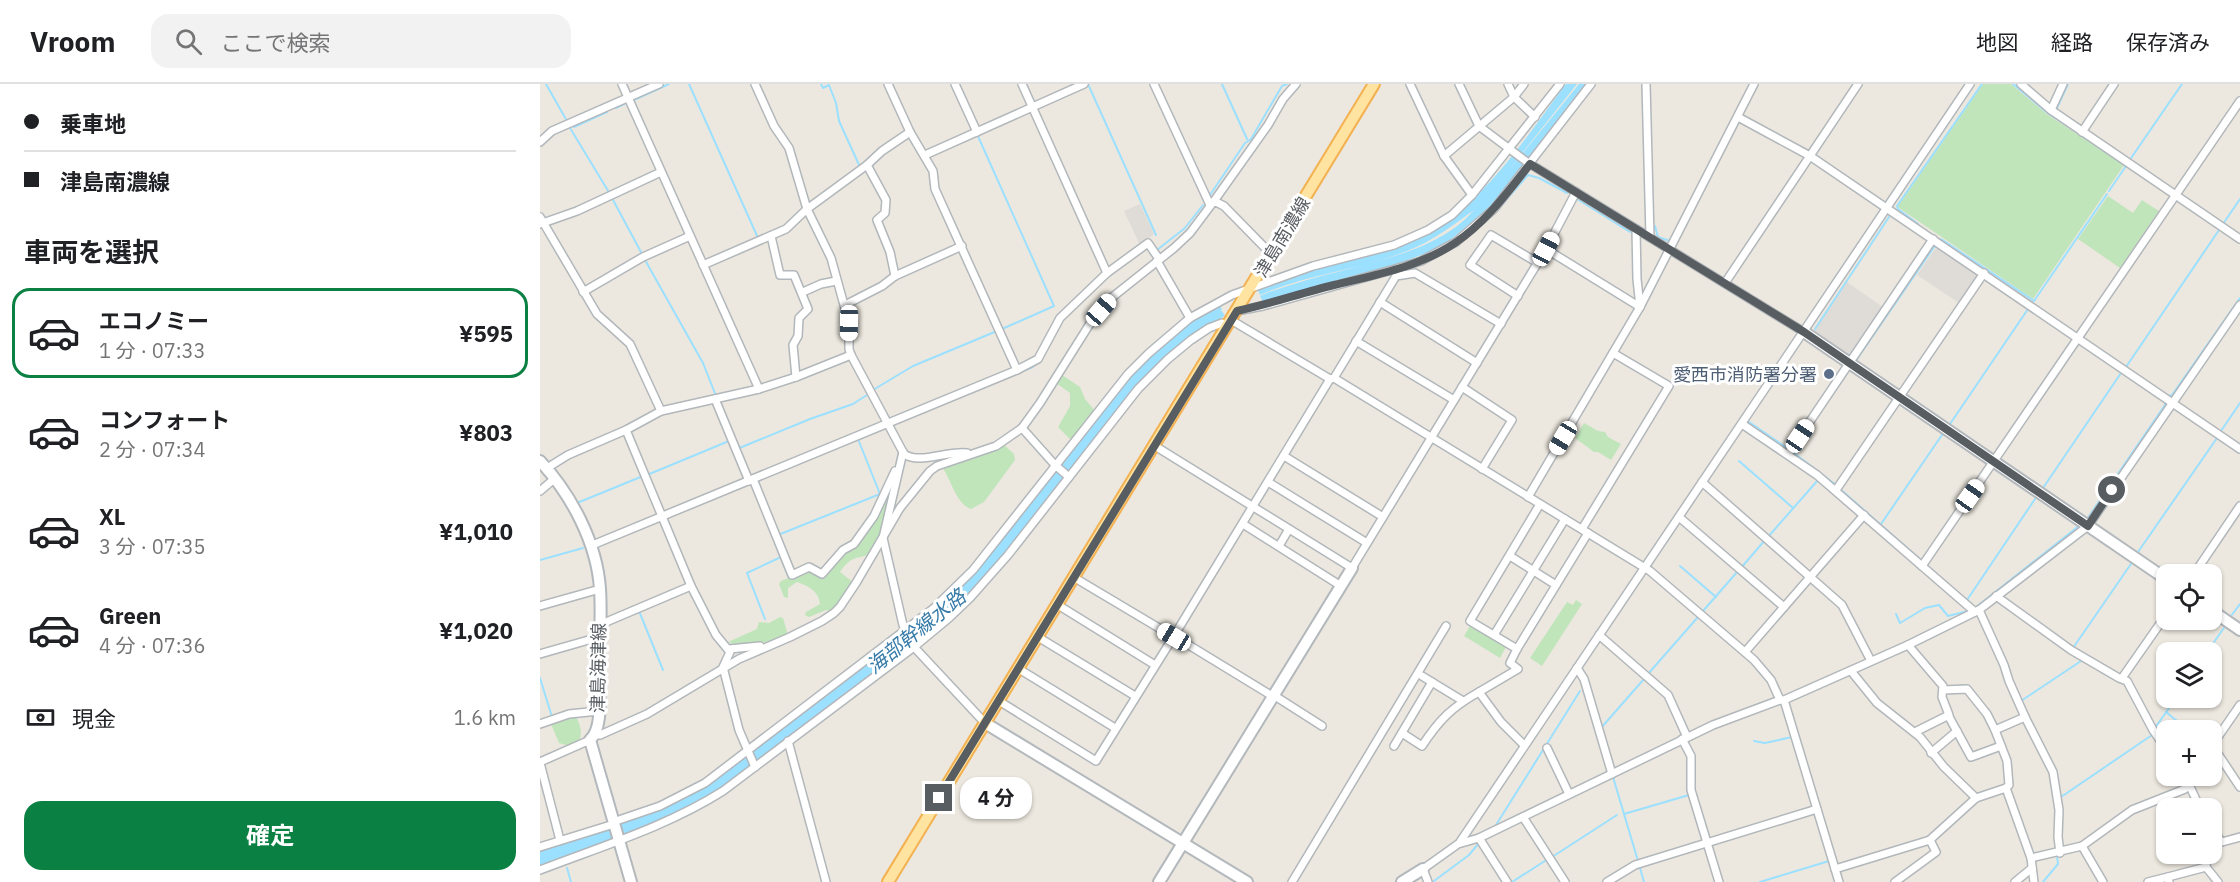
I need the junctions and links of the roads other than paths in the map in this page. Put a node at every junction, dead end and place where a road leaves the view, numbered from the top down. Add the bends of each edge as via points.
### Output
1 (622, 84) edge
2 (659, 84) edge
3 (755, 84) edge
4 (888, 84) edge
5 (955, 84) edge
6 (1022, 84) edge
7 (1084, 84) edge
8 (1154, 84) edge
9 (1374, 84) edge
10 (1410, 84) edge
11 (1460, 84) edge
12 (1508, 84) edge
13 (1524, 84) edge
14 (1560, 84) edge
15 (1591, 84) edge
16 (1646, 84) edge
17 (1754, 84) edge
18 (1858, 84) edge
19 (1970, 84) edge
20 (2021, 84) edge
21 (2063, 84) edge
22 (2114, 84) edge
23 (1292, 85) edge
24 (1514, 97) junction
25 (628, 98) junction
26 (2240, 101) edge
27 (1032, 107) junction
28 (2051, 110) junction
29 (1535, 117) junction
30 (1738, 117) junction
31 (1479, 126) junction
32 (910, 132) junction
33 (977, 132) junction
34 (2082, 132) junction
35 (540, 142) edge
36 (1511, 150) junction
37 (925, 155) junction
38 (1444, 156) junction
39 (1810, 156) junction
40 (1529, 163) junction
41 (867, 165) junction
42 (661, 172) junction
43 (1576, 192) junction
44 (1472, 195) junction
45 (2175, 195) junction
46 (1212, 203) junction
47 (1887, 208) junction
48 (807, 209) junction
49 (541, 221) edge
50 (1636, 229) junction
51 (690, 236) junction
52 (771, 236) junction
53 (1650, 237) junction
54 (1933, 239) junction
55 (2240, 239) edge
56 (962, 246) junction
57 (1546, 249) junction
58 (1670, 250) junction
59 (1271, 254) junction
60 (1158, 260) junction
61 (1538, 263) junction
62 (703, 265) junction
63 (1107, 273) junction
64 (1396, 273) junction
65 (1984, 273) junction
66 (895, 276) junction
67 (836, 281) junction
68 (1725, 283) junction
69 (1251, 288) junction
70 (583, 292) junction
71 (803, 292) junction
72 (1518, 296) junction
73 (1380, 302) junction
74 (845, 305) junction
75 (2240, 305) edge
76 (1640, 307) junction
77 (1190, 318) junction
78 (1232, 318) junction
79 (1501, 324) junction
80 (1804, 332) junction
81 (2078, 338) junction
82 (1356, 341) junction
83 (1614, 353) junction
84 (851, 355) junction
85 (1850, 362) junction
86 (1477, 363) junction
87 (1017, 370) junction
88 (796, 377) junction
89 (1332, 379) junction
90 (1462, 387) junction
91 (759, 389) junction
92 (1900, 397) junction
93 (715, 399) junction
94 (1454, 400) junction
95 (2172, 402) junction
96 (661, 411) junction
97 (888, 423) junction
98 (1742, 424) junction
99 (1022, 428) junction
100 (626, 430) junction
101 (1431, 438) junction
102 (1155, 446) junction
103 (2240, 449) edge
104 (903, 452) junction
105 (970, 454) junction
106 (1788, 454) junction
107 (1284, 456) junction
108 (1994, 461) junction
109 (543, 464) edge
110 (1056, 466) junction
111 (1482, 469) junction
112 (1068, 476) junction
113 (554, 479) junction
114 (751, 480) junction
115 (1268, 482) junction
116 (1702, 482) junction
117 (1836, 490) junction
118 (540, 491) edge
119 (1528, 497) junction
120 (1540, 504) junction
121 (2240, 506) edge
122 (1253, 507) junction
123 (1864, 515) junction
124 (662, 516) junction
125 (1383, 517) junction
126 (1679, 517) junction
127 (1565, 519) junction
128 (1243, 524) junction
129 (2088, 526) junction
130 (1289, 529) junction
131 (1585, 531) junction
132 (883, 538) junction
133 (1367, 543) junction
134 (590, 546) junction
135 (1279, 546) junction
136 (1510, 556) junction
137 (2201, 564) edge
138 (1922, 566) junction
139 (1352, 568) junction
140 (1645, 568) junction
141 (1533, 571) junction
142 (2156, 572) edge
143 (1811, 577) junction
144 (1075, 578) junction
145 (1556, 585) junction
146 (691, 586) junction
147 (1341, 586) junction
148 (600, 589) junction
149 (1996, 596) junction
150 (1058, 605) junction
151 (540, 606) edge
152 (1784, 607) junction
153 (1977, 611) junction
154 (2222, 618) edge
155 (599, 625) junction
156 (1446, 626) dead end
157 (2156, 629) edge
158 (2240, 630) edge
159 (906, 631) junction
160 (1494, 635) junction
161 (1599, 635) junction
162 (1174, 636) junction
163 (599, 637) junction
164 (1038, 637) junction
165 (1908, 645) junction
166 (765, 646) junction
167 (914, 646) junction
168 (729, 649) junction
169 (1517, 649) junction
170 (1745, 652) junction
171 (540, 654) edge
172 (1871, 661) junction
173 (1155, 665) junction
174 (1577, 668) junction
175 (1019, 669) junction
176 (723, 670) junction
177 (1851, 671) junction
178 (1422, 676) dead end
179 (2122, 678) junction
180 (1432, 682) junction
181 (1943, 690) junction
182 (1479, 692) junction
183 (1135, 696) junction
184 (1274, 697) junction
185 (1782, 700) junction
186 (999, 701) junction
187 (1463, 701) junction
188 (2240, 705) edge
189 (599, 711) junction
190 (1948, 716) junction
191 (2025, 717) junction
192 (985, 723) junction
193 (540, 724) edge
194 (1322, 726) dead end
195 (1115, 728) junction
196 (1995, 730) junction
197 (1957, 731) junction
198 (2222, 731) edge
199 (1915, 732) junction
200 (1402, 733) junction
201 (2156, 734) edge
202 (593, 737) junction
203 (1685, 738) junction
204 (788, 741) junction
205 (1524, 745) junction
206 (1394, 746) dead end
207 (2001, 746) junction
208 (1547, 748) dead end
209 (748, 751) junction
210 (1931, 753) junction
211 (2222, 761) edge
212 (540, 762) edge
213 (754, 766) junction
214 (1612, 774) junction
215 (2186, 786) edge
216 (2240, 787) edge
217 (2006, 788) junction
218 (1569, 795) junction
219 (1976, 798) junction
220 (1817, 809) junction
221 (1523, 817) junction
222 (614, 823) junction
223 (2240, 837) edge
224 (1479, 838) junction
225 (619, 839) junction
226 (560, 840) junction
227 (1930, 840) junction
228 (1707, 842) junction
229 (2222, 842) edge
230 (1183, 843) junction
231 (1458, 844) junction
232 (2082, 846) junction
233 (540, 847) edge
234 (2060, 853) junction
235 (2031, 858) junction
236 (2206, 864) edge
237 (2206, 867) junction
238 (2032, 868) junction
239 (1423, 869) junction
240 (1835, 869) junction
241 (540, 870) edge
242 (2169, 879) edge
243 (631, 882) edge
244 (826, 882) edge
245 (888, 882) edge
246 (1159, 882) edge
247 (1247, 882) edge
248 (1292, 882) edge
249 (1402, 882) edge
250 (1428, 882) edge
251 (1507, 882) edge
252 (1565, 882) edge
253 (1607, 882) edge
254 (1719, 882) edge
255 (1839, 882) edge
256 (1895, 882) edge
257 (2015, 882) edge
258 (2034, 882) edge
259 (2103, 882) edge
260 (2148, 882) edge
261 (2218, 882) edge

1 - 25 street
2 - 25 street
3 - 48 street via 789,148
4 - 32 street
5 - 33 street
6 - 27 street
7 - 27 street
8 - 46 street
9 - 59 main road, 津島南濃線
10 - 38 street
11 - 31 street
12 - 24 street
13 - 24 street
14 - 29 street
15 - 40 street
16 - 53 street
17 - 30 street
18 - 39 street
19 - 47 street
20 - 28 street
21 - 28 street
22 - 34 street
23 - 46 street
24 - 29 street
24 - 31 street
25 - 35 street via 552,131
25 - 42 street
26 - 45 street
27 - 33 street
27 - 63 street
28 - 34 street
29 - 36 street
30 - 39 street
30 - 58 street
31 - 36 street
31 - 38 street
32 - 37 street
32 - 41 street
33 - 37 street
34 - 45 street
36 - 40 street
36 - 44 street
37 - 56 street via 933,171 935,189
38 - 44 street
39 - 47 street
39 - 68 street
40 - 43 street
40 - 64 street via 1494,209 1456,242
41 - 48 street
41 - 66 street via 886,200 885,213 877,220
42 - 49 street via 577,211
42 - 51 street
43 - 50 street
43 - 57 street
44 - 69 street via 1452,215 1395,245 1313,266
45 - 55 street
45 - 81 street
46 - 59 street via 1224,206
46 - 60 street via 1190,232
47 - 54 street
47 - 80 street
48 - 52 street via 786,229
48 - 67 street via 831,258
49 - 70 street
50 - 53 street
50 - 76 street
51 - 62 street
51 - 70 street via 643,257
52 - 62 street
52 - 71 street via 780,275 794,275
53 - 58 street
54 - 65 street
54 - 85 street
56 - 66 street
56 - 87 street
57 - 61 street
57 - 76 street
58 - 68 street
58 - 76 street
59 - 69 main road, 津島南濃線
60 - 63 street via 1148,243
60 - 77 street
60 - 99 street via 1110,299 1090,322
61 - 72 street
61 - 72 street via 1491,235 1470,265
62 - 91 street
63 - 87 street via 1060,318 1038,359
64 - 73 street
64 - 78 street via 1263,306
64 - 79 street via 1415,273
65 - 81 street
65 - 92 street
66 - 74 street
67 - 71 street
67 - 74 street
68 - 80 street
69 - 77 street
69 - 78 main road, 津島南濃線
70 - 96 street via 602,319 630,344
71 - 88 street via 808,309 799,318 793,345
72 - 79 street
73 - 82 street
73 - 86 street
74 - 84 street
75 - 95 street
76 - 83 street
77 - 110 street via 1128,374
78 - 89 street
78 - 102 main road, 津島南濃線
78 - 112 street via 1209,328 1168,359 1138,389
79 - 86 street
80 - 85 street
80 - 98 street
81 - 95 street
81 - 108 street
82 - 89 street
82 - 94 street
83 - 119 street
83 - 131 street via 1669,386
84 - 88 street
84 - 97 street
85 - 92 street
85 - 106 street
86 - 90 street
87 - 97 street
88 - 91 street
89 - 101 street
89 - 107 street
90 - 94 street
90 - 111 street via 1512,420
91 - 93 street
92 - 108 street
92 - 117 street
93 - 96 street
93 - 114 street
94 - 101 street
95 - 103 street
95 - 129 street
96 - 100 street
97 - 104 street
97 - 114 street
98 - 106 street
98 - 116 street
99 - 105 street via 996,446
99 - 110 street
100 - 109 street
100 - 124 street
101 - 111 street
101 - 125 street
102 - 122 street
102 - 144 main road, 津島南濃線
104 - 105 street via 912,459
104 - 114 street via 874,516 854,544 843,550 822,574 809,567 792,575
104 - 132 street
105 - 132 street via 930,471 900,508
106 - 117 street
107 - 115 street
107 - 125 street
108 - 129 street
108 - 138 street
109 - 113 street, 津島海津線
110 - 112 street
110 - 159 street via 973,570
111 - 119 street
112 - 167 street via 970,598
113 - 118 street
113 - 134 street, 津島海津線 via 576,512
114 - 124 street
115 - 122 street
115 - 133 street
116 - 126 street
116 - 143 street
117 - 123 street
119 - 120 street
120 - 127 street
120 - 136 street
121 - 137 street
122 - 128 street
122 - 130 street
123 - 138 street
123 - 143 street
124 - 134 street
124 - 146 street
125 - 133 street
126 - 140 street
126 - 152 street
127 - 131 street
127 - 141 street
128 - 135 street
128 - 162 street
129 - 142 street
129 - 149 street
130 - 135 street
130 - 139 street
131 - 140 street
131 - 145 street
132 - 159 street
132 - 166 street via 840,607 822,621
133 - 139 street
134 - 148 street, 津島海津線
135 - 147 street
136 - 141 street
136 - 160 street via 1470,621
138 - 153 street
139 - 147 street
140 - 161 street
140 - 170 street
141 - 145 street
141 - 160 street
143 - 152 street
143 - 172 street via 1842,605
144 - 150 main road, 津島南濃線
144 - 162 street
145 - 169 street
146 - 155 street
146 - 168 street via 716,635
147 - 184 street
148 - 151 street
148 - 155 street, 津島海津線
149 - 153 street
149 - 179 street via 2071,650
150 - 164 main road, 津島南濃線
150 - 173 street
152 - 170 street
153 - 165 street
153 - 191 street
154 - 158 street
155 - 163 street, 津島海津線
156 - 248 street
157 - 179 street
159 - 167 street
159 - 209 street
160 - 169 street
161 - 174 street
161 - 203 street via 1668,694
162 - 173 street
162 - 184 street
163 - 171 street
163 - 189 street, 津島海津線
164 - 175 main road, 津島南濃線
164 - 183 street
165 - 172 street
165 - 181 street
166 - 168 street
166 - 176 street
167 - 192 street
167 - 204 street
168 - 176 street
169 - 182 street via 1510,663 1518,669
170 - 185 street via 1771,680
172 - 177 street
173 - 183 street
174 - 205 street
174 - 214 street
175 - 186 main road, 津島南濃線
175 - 195 street
176 - 202 street via 647,714
176 - 209 street
177 - 185 street
177 - 199 street via 1877,703
178 - 180 street
179 - 201 street via 2131,687
180 - 187 street
180 - 200 street
181 - 190 street
181 - 196 street via 1967,689
182 - 187 street
182 - 205 street
183 - 195 street
184 - 194 street
184 - 230 street
185 - 203 street
185 - 220 street
186 - 192 main road, 津島南濃線
186 - 195 street via 1096,760
187 - 200 street via 1438,722 1422,746
188 - 198 street
189 - 193 street via 569,714
189 - 202 street, 津島海津線
190 - 197 street
190 - 199 street
191 - 196 street
191 - 234 street via 2053,772
192 - 230 street
192 - 245 main road, 津島南濃線
196 - 207 street
197 - 207 street via 1971,757
197 - 210 street
199 - 210 street
200 - 206 street
202 - 212 street
202 - 222 street, 津島海津線
203 - 214 street
203 - 228 street via 1691,756 1692,790
204 - 213 street
204 - 244 street
205 - 231 street
207 - 217 street via 2009,772
208 - 218 street
209 - 213 street
209 - 222 street via 683,795
210 - 219 street
211 - 216 street
212 - 226 street
213 - 225 street via 683,815
214 - 218 street
215 - 232 street via 2132,810
217 - 219 street
217 - 235 street
218 - 221 street
219 - 227 street
220 - 228 street
220 - 240 street
221 - 224 street
221 - 252 street
222 - 225 street, 津島海津線
222 - 226 street
223 - 229 street
224 - 231 street
224 - 251 street
225 - 241 street
225 - 243 street, 津島海津線
226 - 233 street
227 - 240 street
227 - 256 street via 1936,852
228 - 253 street via 1635,865
228 - 254 street
230 - 246 street
230 - 247 street
231 - 239 street
232 - 234 street
232 - 259 street
234 - 235 street
235 - 238 street
236 - 237 street
237 - 242 street
237 - 261 street
238 - 257 street
238 - 258 street
239 - 249 street
239 - 250 street
240 - 255 street
242 - 260 street

